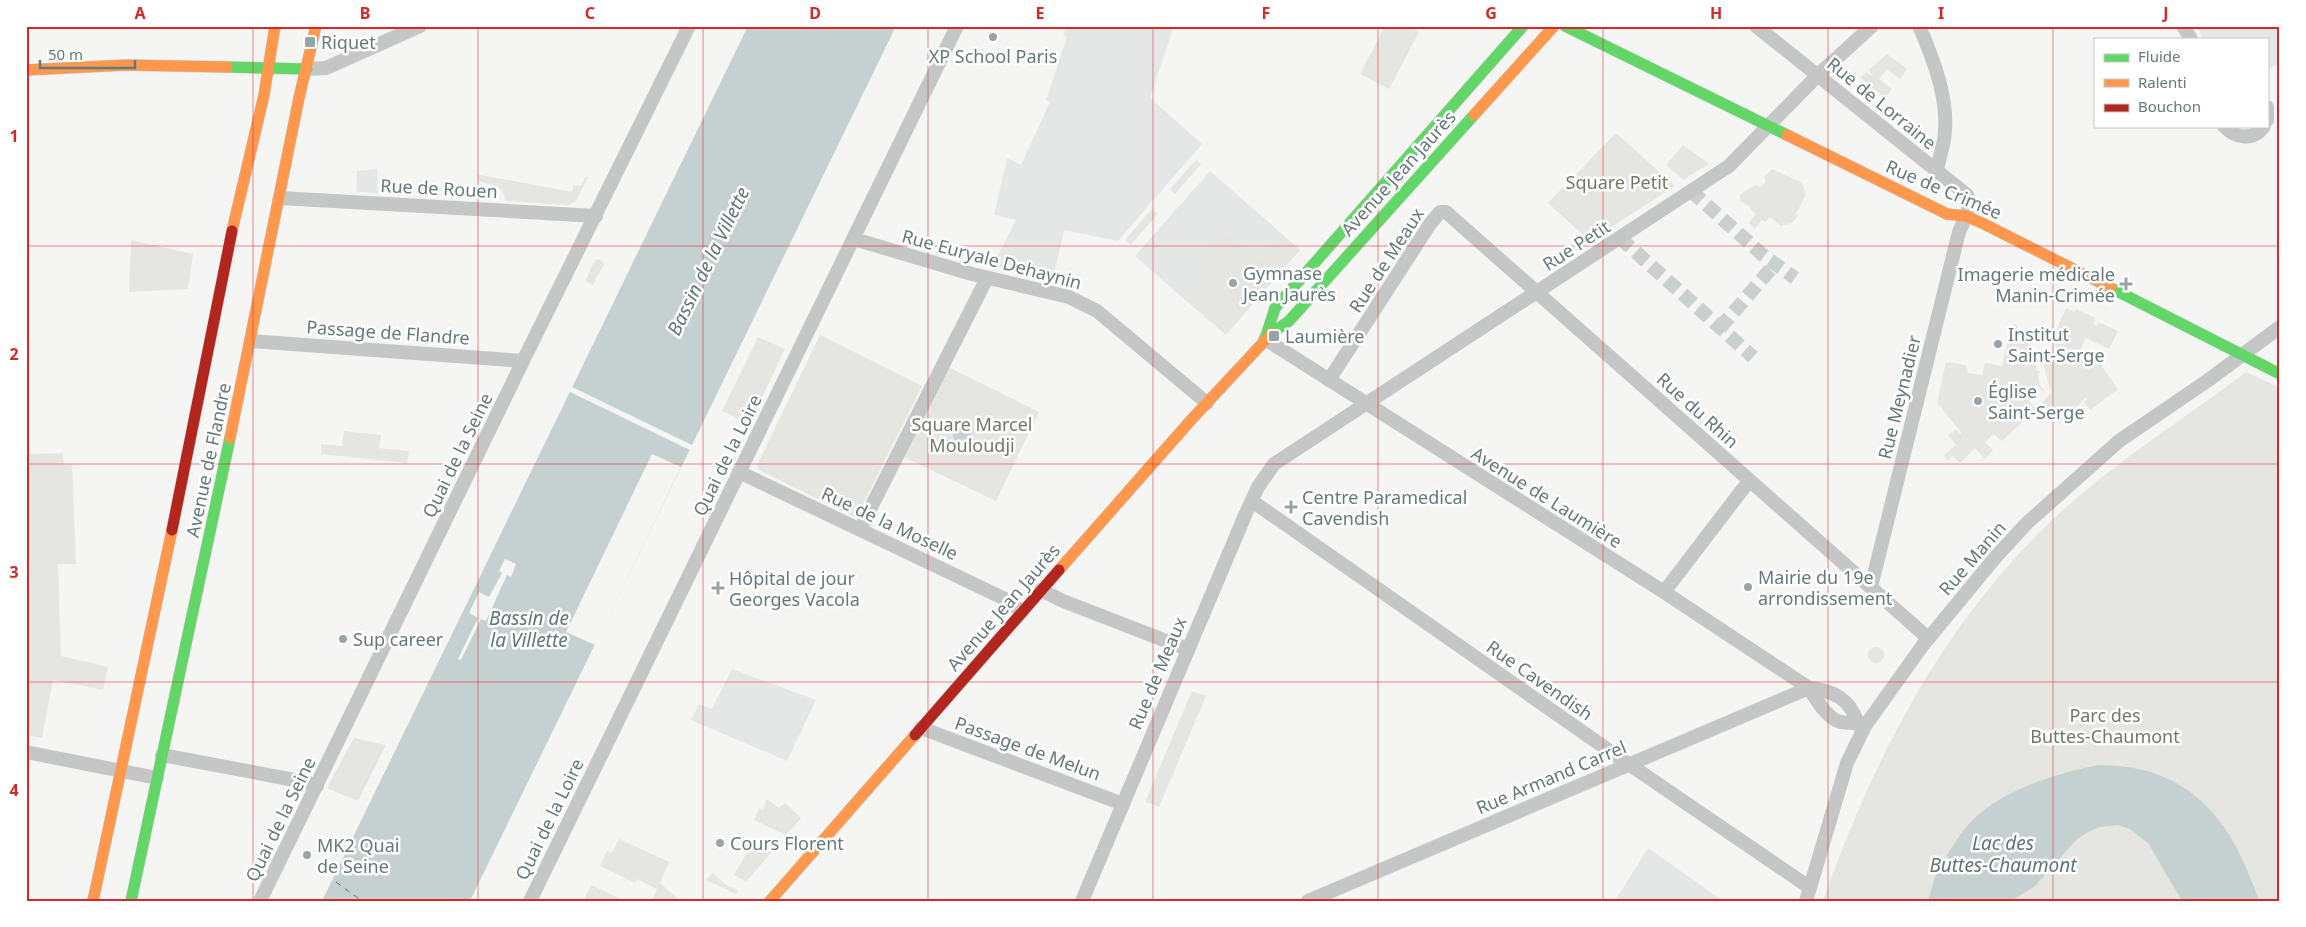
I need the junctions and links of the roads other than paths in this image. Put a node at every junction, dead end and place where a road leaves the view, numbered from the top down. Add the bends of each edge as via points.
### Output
1 (275, 26) edge
2 (316, 26) edge
3 (420, 26) edge
4 (689, 26) edge
5 (957, 26) edge
6 (1523, 26) edge
7 (1554, 26) edge
8 (1565, 26) edge
9 (1756, 26) edge
10 (1872, 26) edge
11 (1919, 26) edge
12 (2183, 26) edge
13 (2191, 38) edge
14 (268, 67) junction
15 (307, 68) junction
16 (26, 70) edge
17 (1818, 75) junction
18 (1766, 126) junction
19 (2226, 128) edge
20 (2262, 128) edge
21 (1937, 170) junction
22 (280, 198) junction
23 (1442, 211) joint
24 (596, 216) junction
25 (1966, 216) junction
26 (854, 239) junction
27 (988, 278) junction
28 (1538, 292) junction
29 (2280, 327) edge
30 (1265, 339) junction
31 (251, 341) junction
32 (2240, 355) junction
33 (523, 362) junction
34 (2280, 374) edge
35 (1329, 380) junction
36 (1207, 403) junction
37 (1366, 403) junction
38 (1274, 464) joint
39 (740, 472) junction
40 (1749, 481) junction
41 (1252, 501) junction
42 (860, 529) junction
43 (1871, 587) junction
44 (1041, 590) junction
45 (1664, 592) junction
46 (1022, 611) junction
47 (1928, 638) junction
48 (1187, 649) junction
49 (1809, 688) junction
50 (1861, 724) junction
51 (920, 728) junction
52 (26, 752) edge
53 (162, 755) junction
54 (1629, 765) junction
55 (122, 771) junction
56 (157, 778) junction
57 (317, 786) junction
58 (1122, 804) junction
59 (1807, 894) edge
60 (93, 901) edge
61 (131, 901) edge
62 (260, 901) edge
63 (530, 901) edge
64 (770, 901) edge
65 (1082, 901) edge
66 (1308, 901) edge

1 - 14 main road, Avenue de Flandre
2 - 15 main road, Avenue de Flandre
3 - 15 street via 326,68
4 - 24 street, Quai de la Seine
5 - 26 street, Quai de la Loire
6 - 30 main road, Avenue Jean Jaurès via 1274,308
7 - 30 main road, Avenue Jean Jaurès via 1289,321
8 - 18 main road, Rue de Crimée
9 - 17 street, Rue de Lorraine
10 - 17 street, Rue Petit
11 - 21 street via 1934,64 1944,111 1944,141
12 - 13 street
14 - 15 main road
14 - 16 main road via 126,65
14 - 55 main road, Avenue de Flandre
15 - 22 main road, Avenue de Flandre
17 - 18 street, Rue Petit
17 - 21 street, Rue de Lorraine
18 - 25 main road, Rue de Crimée via 1947,214
18 - 28 street, Rue Petit via 1729,166
19 - 20 street via 2235,136 2242,137 2257,134
21 - 25 street, Rue de Lorraine via 1967,195
22 - 24 street, Rue de Rouen
22 - 31 main road, Avenue de Flandre
23 - 28 street, Rue du Rhin via 1453,217
23 - 35 street, Rue de Meaux via 1430,224
24 - 33 street, Quai de la Seine
25 - 32 main road, Rue de Crimée
25 - 43 street, Rue Meynadier via 1958,232
26 - 27 street, Rue Euryale Dehaynin
26 - 39 street, Quai de la Loire
27 - 36 street, Rue Euryale Dehaynin via 1084,303
27 - 42 street
28 - 37 street, Rue Petit
28 - 40 street, Rue du Rhin
29 - 32 street, Rue Manin
30 - 35 street, Avenue de Laumière
30 - 36 main road, Avenue Jean Jaurès
31 - 33 street, Passage de Flandre
31 - 53 main road, Avenue de Flandre
32 - 34 main road, Rue de Crimée
32 - 47 street, Rue Manin via 2218,374 2119,442 2072,482 2026,524
33 - 57 street, Quai de la Seine
35 - 37 street, Avenue de Laumière
36 - 44 main road, Avenue Jean Jaurès
37 - 38 street, Rue Petit
37 - 45 street, Avenue de Laumière
38 - 41 street, Rue de Meaux
39 - 42 street, Rue de la Moselle
39 - 63 street, Quai de la Loire
40 - 43 street, Rue du Rhin
40 - 45 street
41 - 48 street, Rue de Meaux
41 - 54 street, Rue Cavendish
42 - 46 street, Rue de la Moselle via 1003,598
43 - 47 street, Rue du Rhin
44 - 46 main road, Avenue Jean Jaurès
44 - 48 street
45 - 49 street, Avenue de Laumière
46 - 51 main road, Avenue Jean Jaurès
47 - 50 street, Rue Manin
48 - 58 street, Rue de Meaux
49 - 50 street, Avenue de Laumière via 1831,691 1852,708
49 - 50 street, Avenue de Laumière via 1819,706 1839,722
49 - 54 street, Rue Armand Carrel
50 - 59 street, Rue Manin
51 - 58 street, Passage de Melun
51 - 64 main road, Avenue Jean Jaurès
52 - 55 street
53 - 56 main road, Avenue de Flandre
53 - 57 street
54 - 59 street, Rue Cavendish
54 - 66 street, Rue Armand Carrel
55 - 56 street
55 - 60 main road, Avenue de Flandre
56 - 61 main road, Avenue de Flandre
57 - 62 street, Quai de la Seine
58 - 65 street, Rue de Meaux

